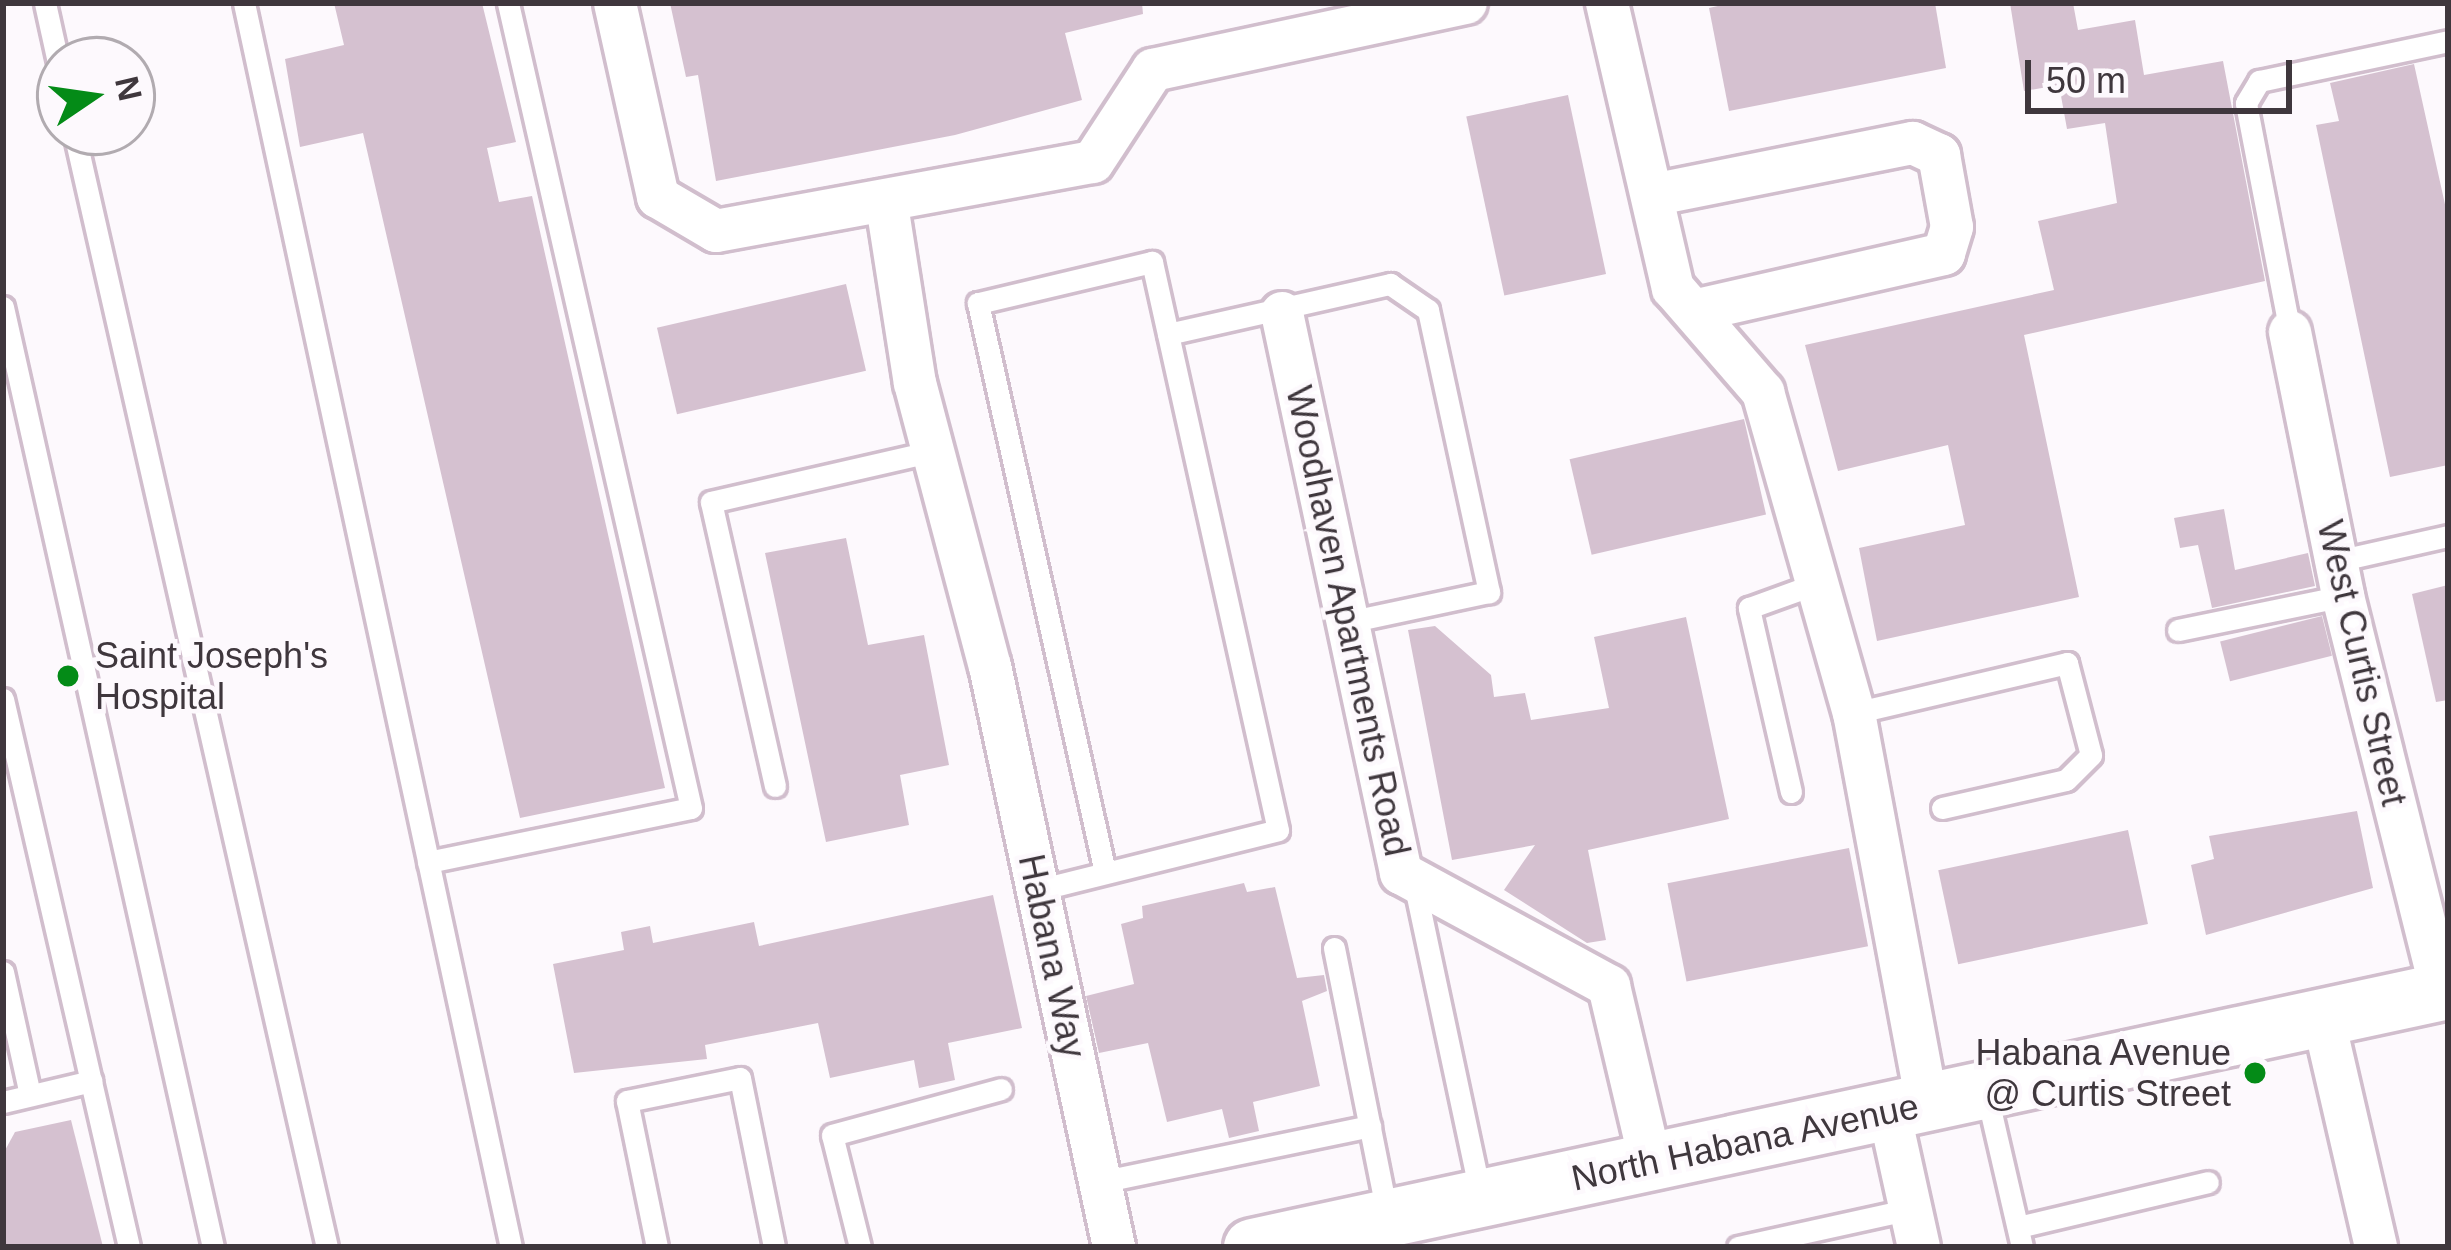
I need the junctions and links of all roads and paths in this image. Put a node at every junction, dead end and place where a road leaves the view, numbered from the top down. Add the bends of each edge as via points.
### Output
1 (44, 3) edge
2 (244, 3) edge
3 (508, 3) edge
4 (615, 3) edge
5 (1466, 3) edge
6 (1607, 3) edge
7 (52, 36) edge
8 (2448, 41) edge
9 (79, 156) edge
10 (1652, 195) junction
11 (887, 205) junction
12 (3, 307) edge
13 (1693, 311) junction
14 (1282, 313) junction
15 (2290, 332) joint
16 (1168, 334) junction
17 (933, 451) junction
18 (2448, 536) edge
19 (2340, 579) junction
20 (1818, 583) junction
21 (1348, 622) junction
22 (2178, 631) dead end
23 (3, 699) edge
24 (1854, 713) junction
25 (775, 786) dead end
26 (3, 791) edge
27 (1791, 792) dead end
28 (25, 807) junction
29 (1942, 808) dead end
30 (428, 862) junction
31 (1106, 872) junction
32 (1414, 881) junction
33 (1038, 890) junction
34 (1334, 948) dead end
35 (3, 972) edge
36 (2445, 991) edge
37 (2323, 1017) junction
38 (92, 1081) junction
39 (1001, 1089) dead end
40 (1986, 1090) junction
41 (30, 1096) junction
42 (3, 1102) edge
43 (1908, 1107) junction
44 (1370, 1126) junction
45 (1651, 1163) junction
46 (2208, 1181) dead end
47 (1100, 1182) junction
48 (1481, 1199) junction
49 (1915, 1228) edge
50 (1392, 1233) edge
51 (2020, 1237) edge
52 (129, 1247) edge
53 (213, 1247) edge
54 (327, 1247) edge
55 (511, 1247) edge
56 (657, 1247) edge
57 (774, 1247) edge
58 (860, 1247) edge
59 (1114, 1247) edge
60 (1252, 1247) edge
61 (1738, 1247) edge
62 (2376, 1247) edge

1 - 7 lane
2 - 30 lane
3 - 30 lane via 691,808
4 - 11 street via 658,197 716,232
5 - 11 street via 1153,70 1093,162
6 - 10 street
8 - 15 lane via 2259,81 2246,103
9 - 54 lane
10 - 13 street via 1673,288
10 - 13 street via 1913,143 1939,155 1952,227 1944,254
11 - 17 street, Habana Way
12 - 53 lane
13 - 20 street via 1763,392
14 - 16 lane
14 - 21 street, Woodhaven Apartments Road
14 - 21 lane via 1390,284 1428,310 1489,592
15 - 19 street, West Curtis Street
16 - 31 lane via 1278,830
16 - 31 lane via 1152,262 978,303
17 - 25 lane via 711,502
17 - 33 street, Habana Way
18 - 19 lane
19 - 22 lane
19 - 36 street, West Curtis Street
20 - 24 street
20 - 27 lane via 1749,608
21 - 32 street, Woodhaven Apartments Road via 1402,874
23 - 28 lane
24 - 29 lane via 2067,663 2091,755 2066,780
24 - 43 street
26 - 28 lane
28 - 38 lane
30 - 55 lane
31 - 33 lane
32 - 45 street, Woodhaven Apartments Road via 1609,986
32 - 48 lane
33 - 47 street, Habana Way
34 - 44 lane
35 - 41 lane
36 - 37 street, North Habana Avenue
37 - 40 street, North Habana Avenue
37 - 62 street
38 - 41 lane
38 - 52 lane
39 - 58 lane via 832,1135
40 - 43 street, North Habana Avenue
40 - 51 lane
41 - 42 lane
43 - 45 street, North Habana Avenue
43 - 49 street
44 - 47 lane
44 - 50 lane
45 - 48 street, North Habana Avenue
46 - 51 lane
47 - 59 street, Habana Way
48 - 50 street, North Habana Avenue
49 - 61 lane
50 - 60 street, North Habana Avenue
56 - 57 lane via 627,1101 740,1078

